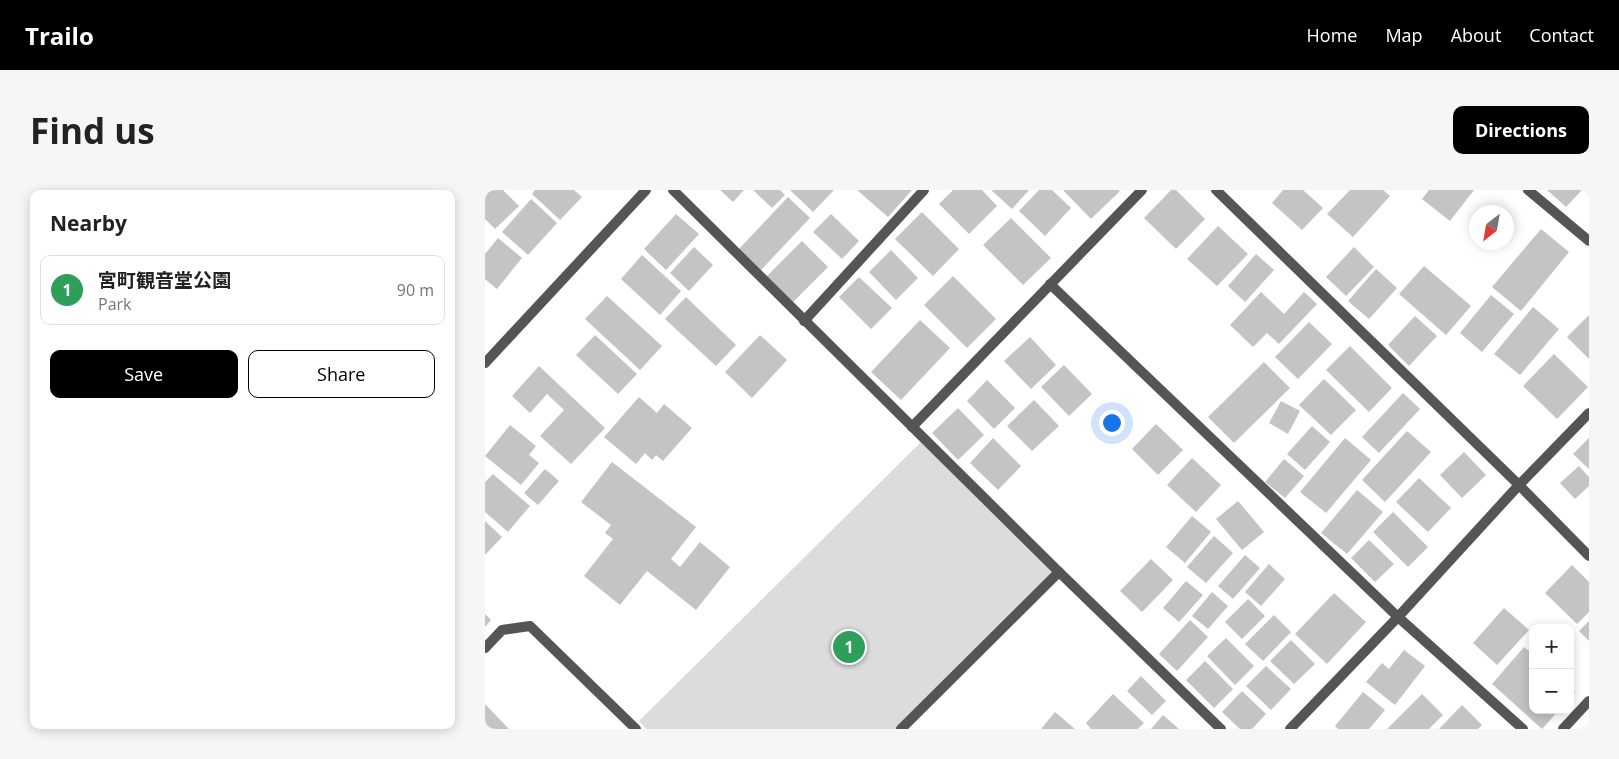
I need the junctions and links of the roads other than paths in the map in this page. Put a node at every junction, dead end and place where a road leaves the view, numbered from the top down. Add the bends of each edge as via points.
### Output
1 (645, 190) edge
2 (673, 190) edge
3 (924, 190) edge
4 (1142, 190) edge
5 (1216, 190) edge
6 (1528, 190) edge
7 (1589, 241) edge
8 (1050, 284) junction
9 (804, 320) junction
10 (485, 363) edge
11 (1589, 413) edge
12 (912, 427) junction
13 (1519, 485) junction
14 (1589, 556) edge
15 (1059, 572) junction
16 (1398, 618) junction
17 (485, 648) edge
18 (1589, 701) edge
19 (636, 729) edge
20 (901, 729) edge
21 (1221, 729) edge
22 (1289, 729) edge
23 (1523, 729) edge
24 (1563, 729) edge

1 - 10 street
2 - 9 street
3 - 9 street
4 - 8 street
5 - 13 street
6 - 7 street
8 - 12 street
8 - 16 street
9 - 12 street
11 - 13 street
12 - 15 street
13 - 14 street
13 - 16 street
15 - 20 street
15 - 21 street
16 - 22 street
16 - 23 street
17 - 19 street via 502,630 530,626
18 - 24 street

